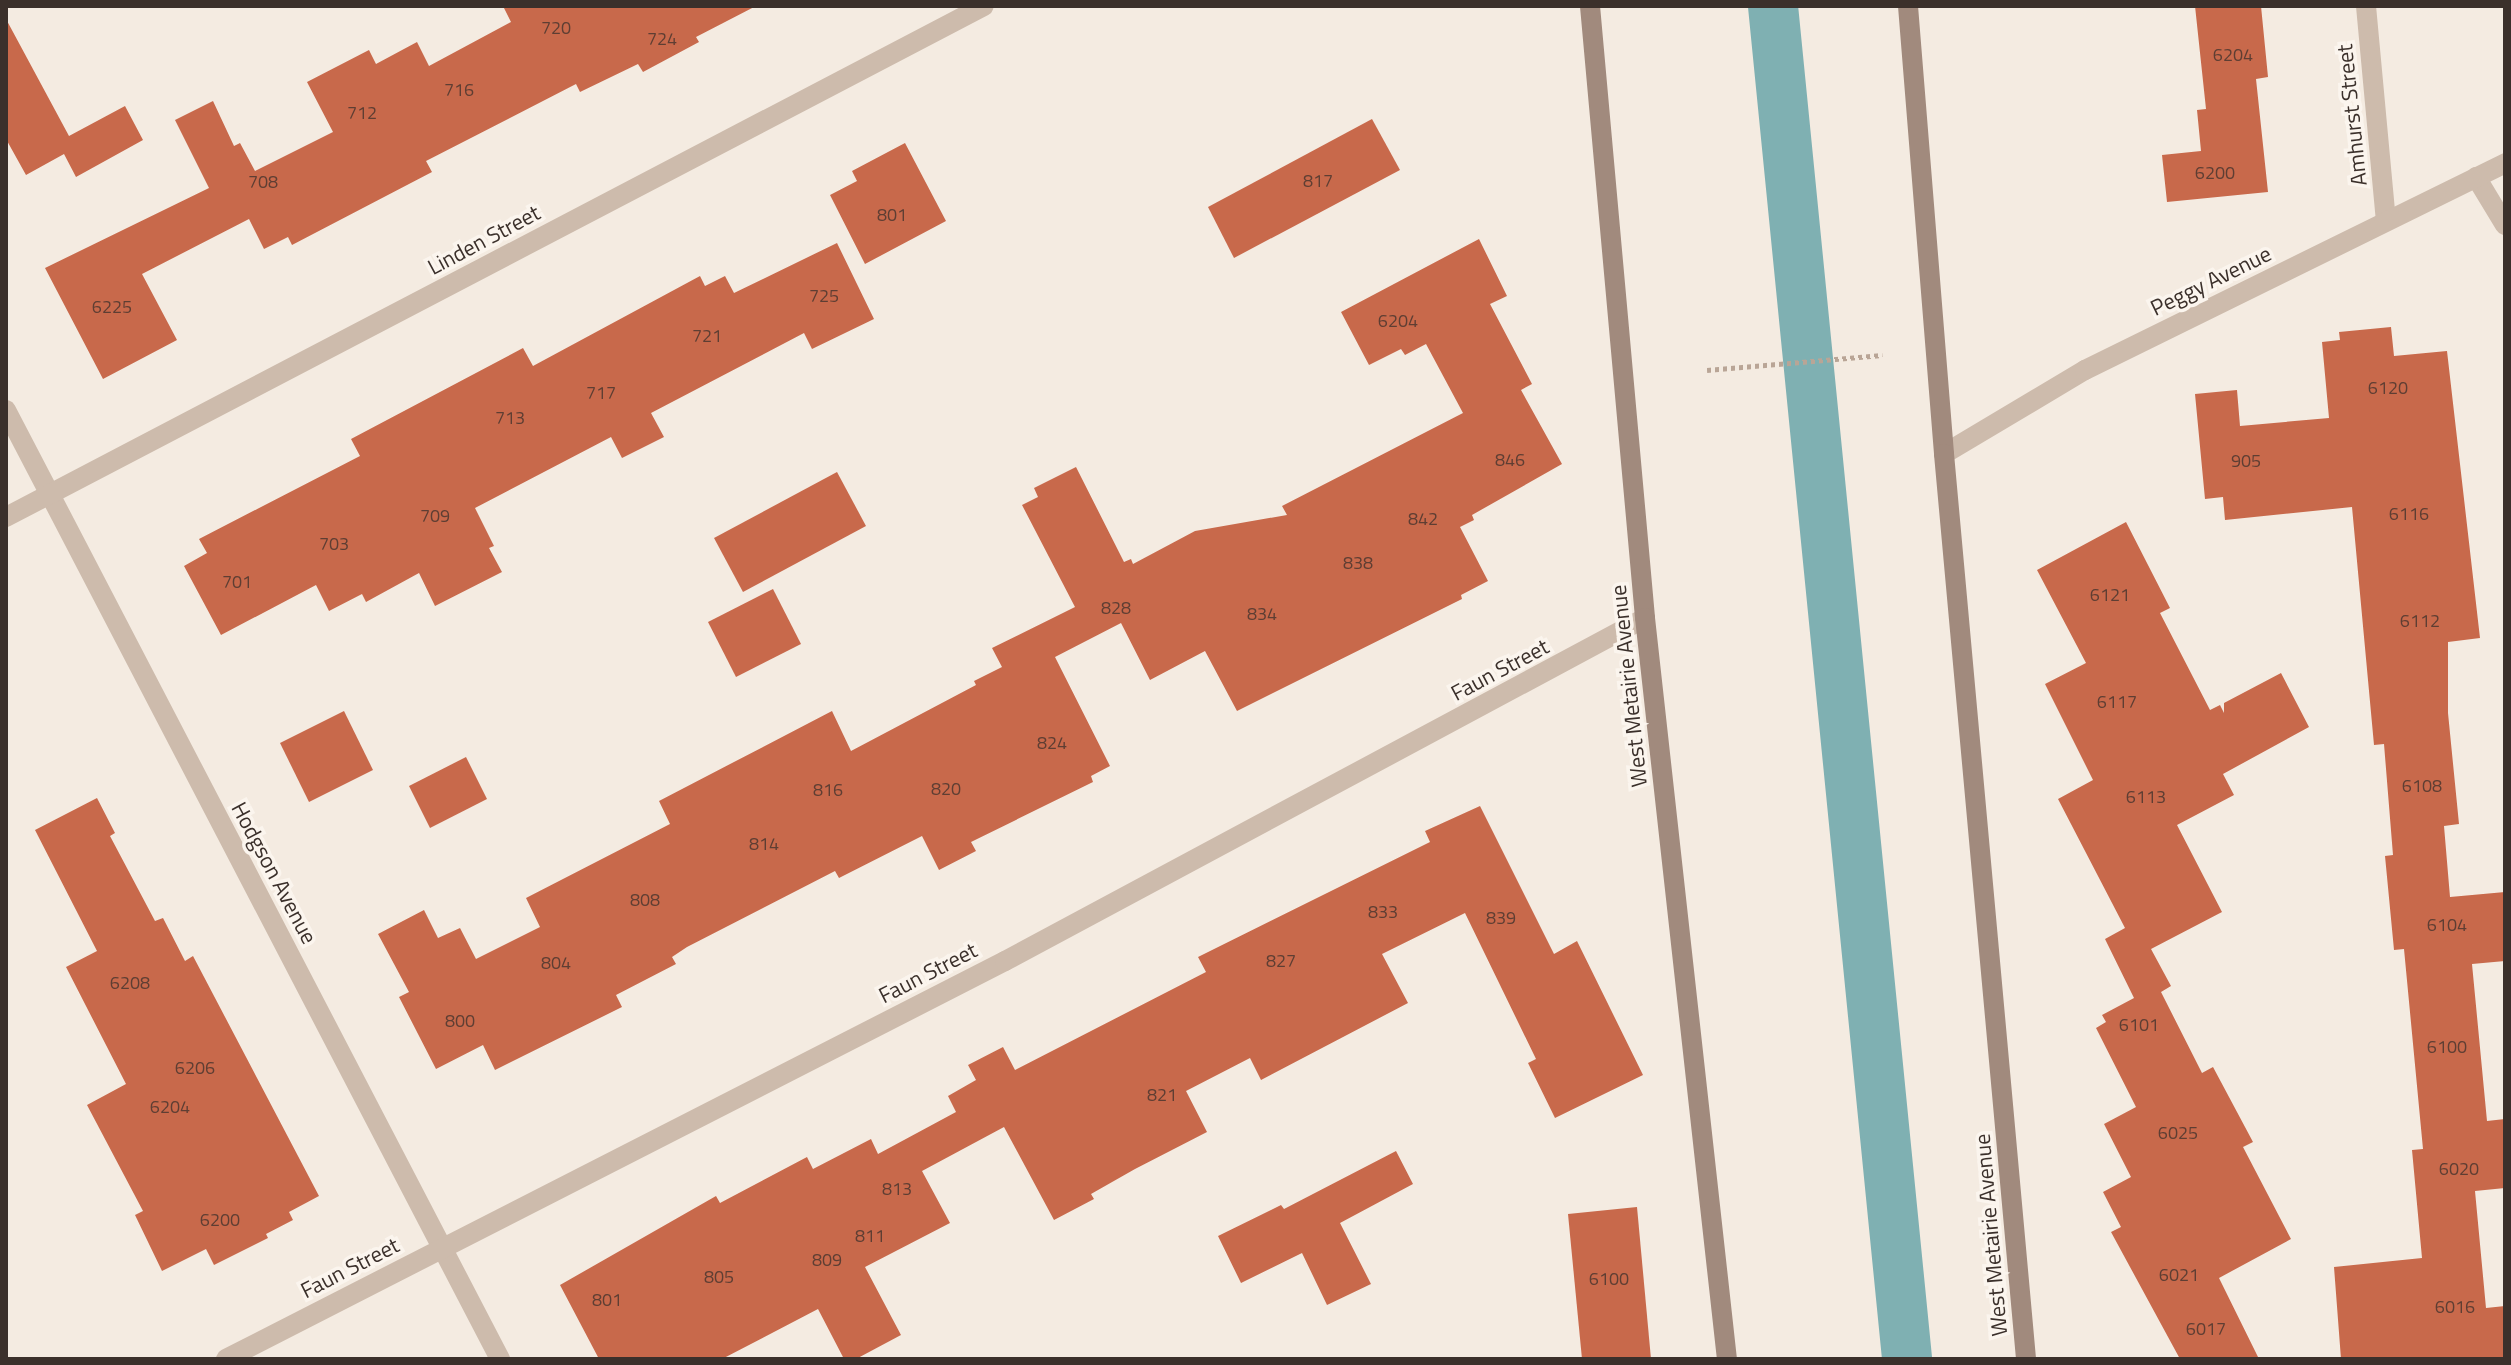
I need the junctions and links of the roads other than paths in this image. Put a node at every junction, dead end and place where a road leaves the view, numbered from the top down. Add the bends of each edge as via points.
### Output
1 (984, 6) edge
2 (1590, 6) edge
3 (1908, 6) edge
4 (2366, 6) edge
5 (2505, 163) edge
6 (2476, 177) junction
7 (2386, 220) junction
8 (2505, 225) edge
9 (6, 410) edge
10 (1944, 454) junction
11 (50, 494) junction
12 (6, 517) edge
13 (1645, 618) junction
14 (442, 1247) junction
15 (226, 1359) edge
16 (500, 1359) edge
17 (1727, 1359) edge
18 (2026, 1359) edge

1 - 11 street, Linden Street
2 - 13 main road, West Metairie Avenue
3 - 10 main road, West Metairie Avenue
4 - 7 street, Amhurst Street
5 - 6 street, Peggy Avenue
6 - 7 street, Peggy Avenue
6 - 8 street
7 - 10 street, Peggy Avenue via 2085,370
9 - 11 street, Hodgson Avenue
10 - 18 main road, West Metairie Avenue
11 - 12 street, Linden Street
11 - 14 street, Hodgson Avenue
13 - 14 street, Faun Street via 1005,961
13 - 17 main road, West Metairie Avenue
14 - 15 street, Faun Street
14 - 16 street, Hodgson Avenue

